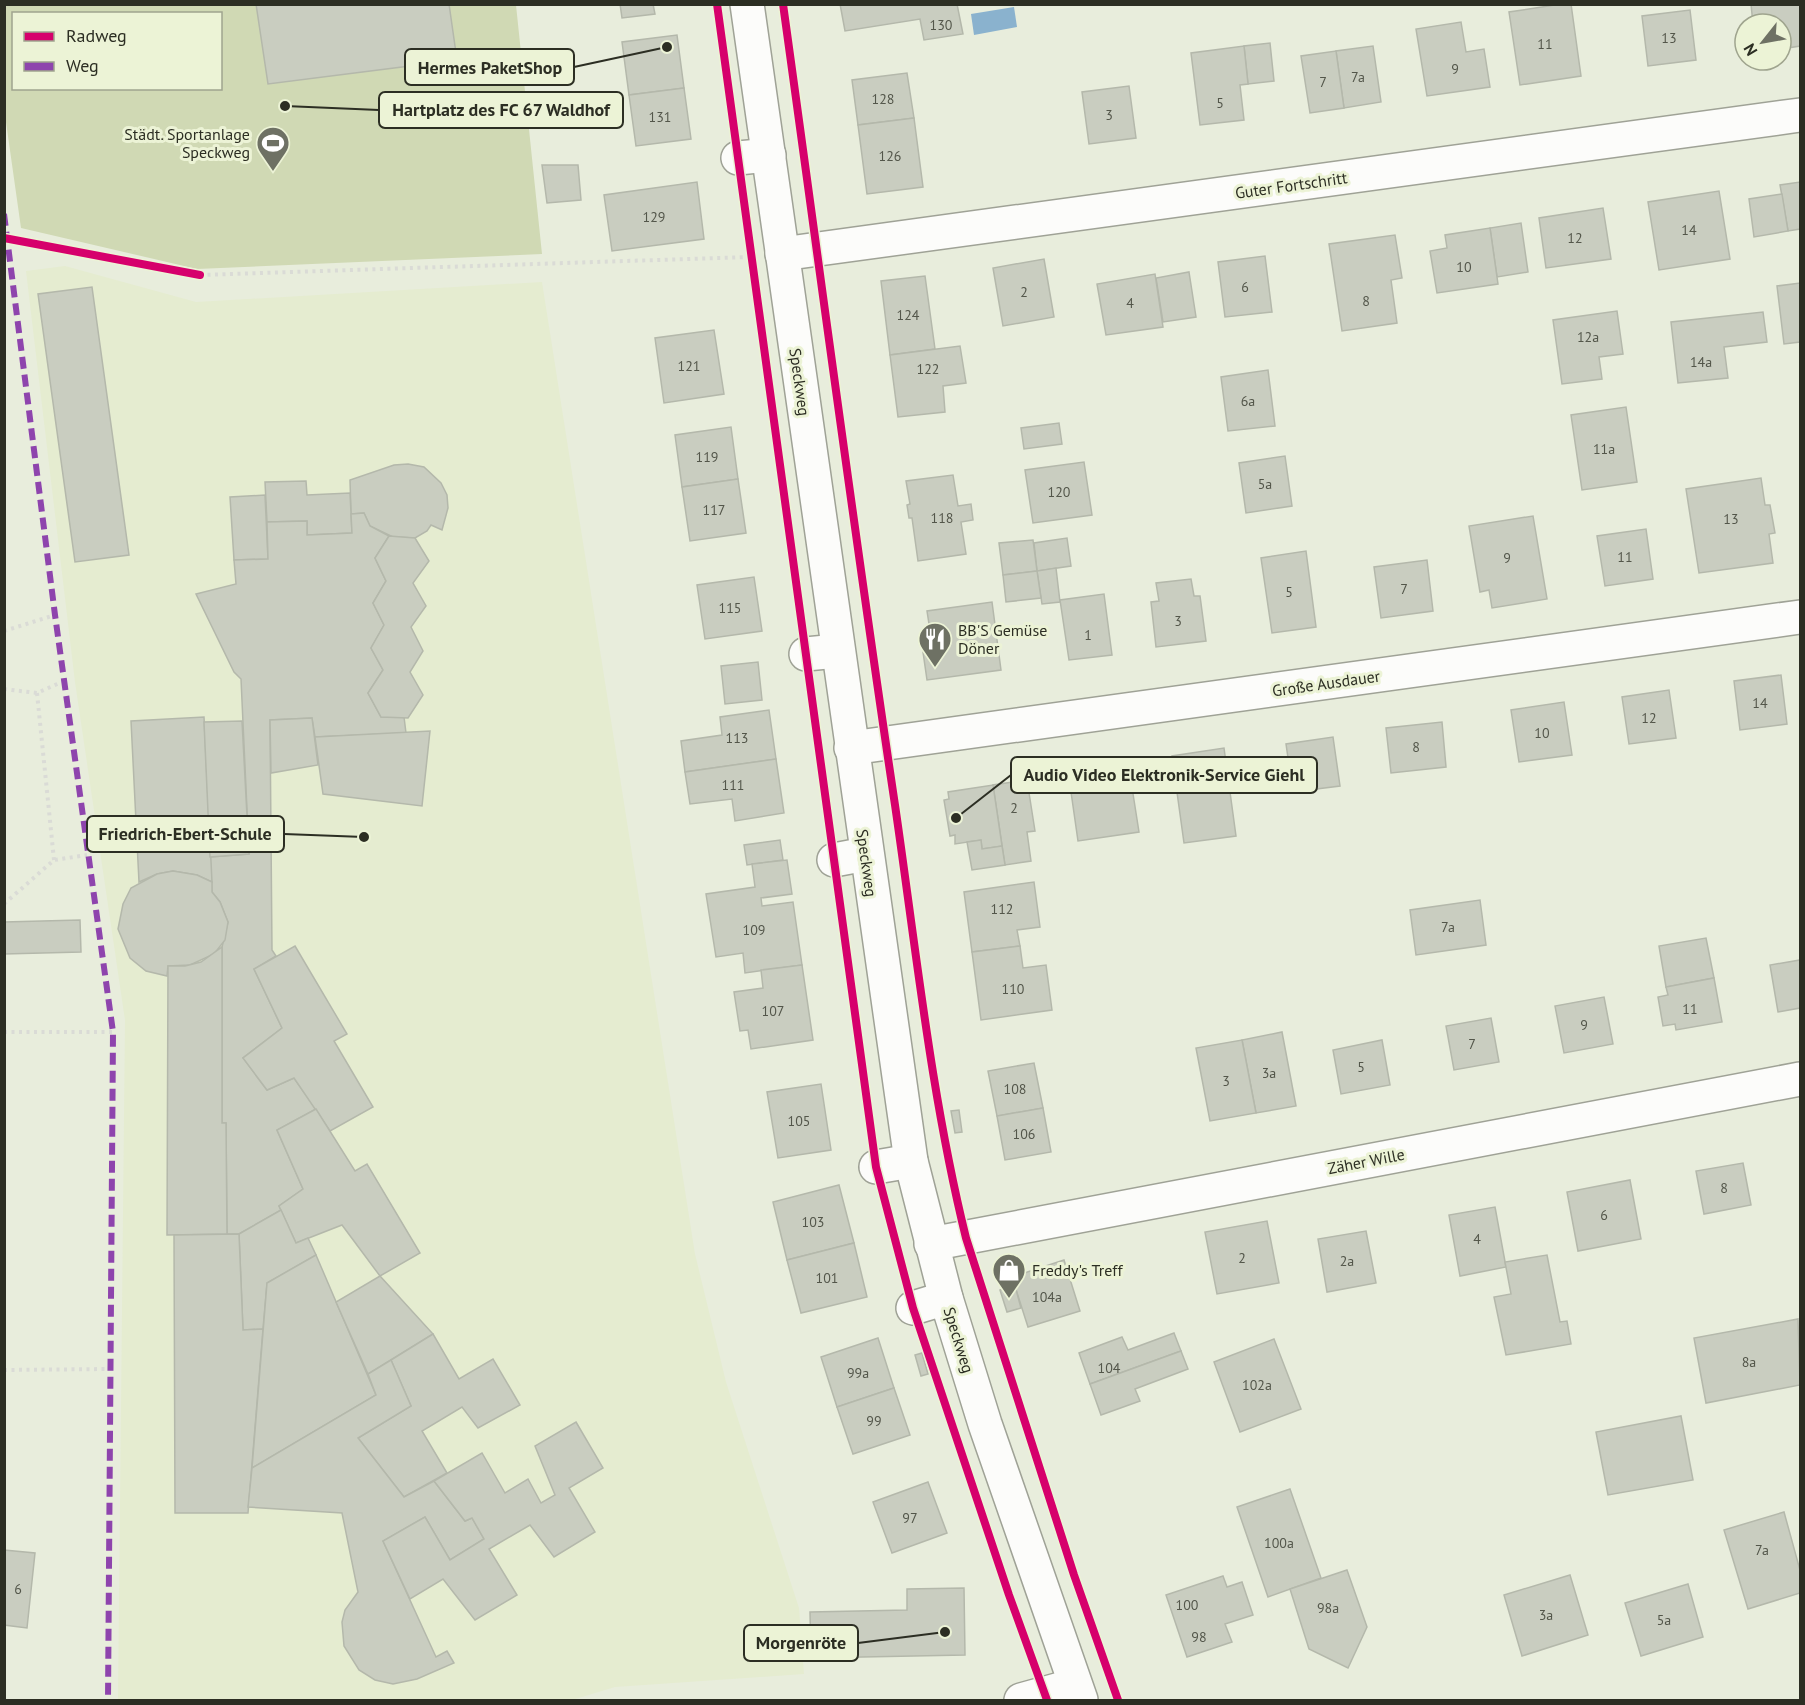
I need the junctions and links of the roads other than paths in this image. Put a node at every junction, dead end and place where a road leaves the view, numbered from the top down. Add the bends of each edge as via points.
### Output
1 (747, 4) edge
2 (1800, 115) edge
3 (766, 255) junction
4 (1800, 617) edge
5 (851, 748) junction
6 (866, 855) junction
7 (834, 860) dead end
8 (1800, 1079) edge
9 (911, 1161) junction
10 (876, 1167) dead end
11 (931, 1244) junction
12 (946, 1298) junction
13 (913, 1308) dead end
14 (1078, 1693) edge
15 (1021, 1701) edge

1 - 3 street, Speckweg via 753,156
2 - 3 street, Guter Fortschritt
3 - 5 street, Speckweg via 822,652
4 - 5 street, Große Ausdauer
5 - 6 street, Speckweg
6 - 7 street
6 - 9 street, Speckweg
8 - 11 street, Zäher Wille
9 - 10 street
9 - 11 street, Speckweg
11 - 12 street, Speckweg
12 - 13 street
12 - 14 street, Speckweg
14 - 15 street

